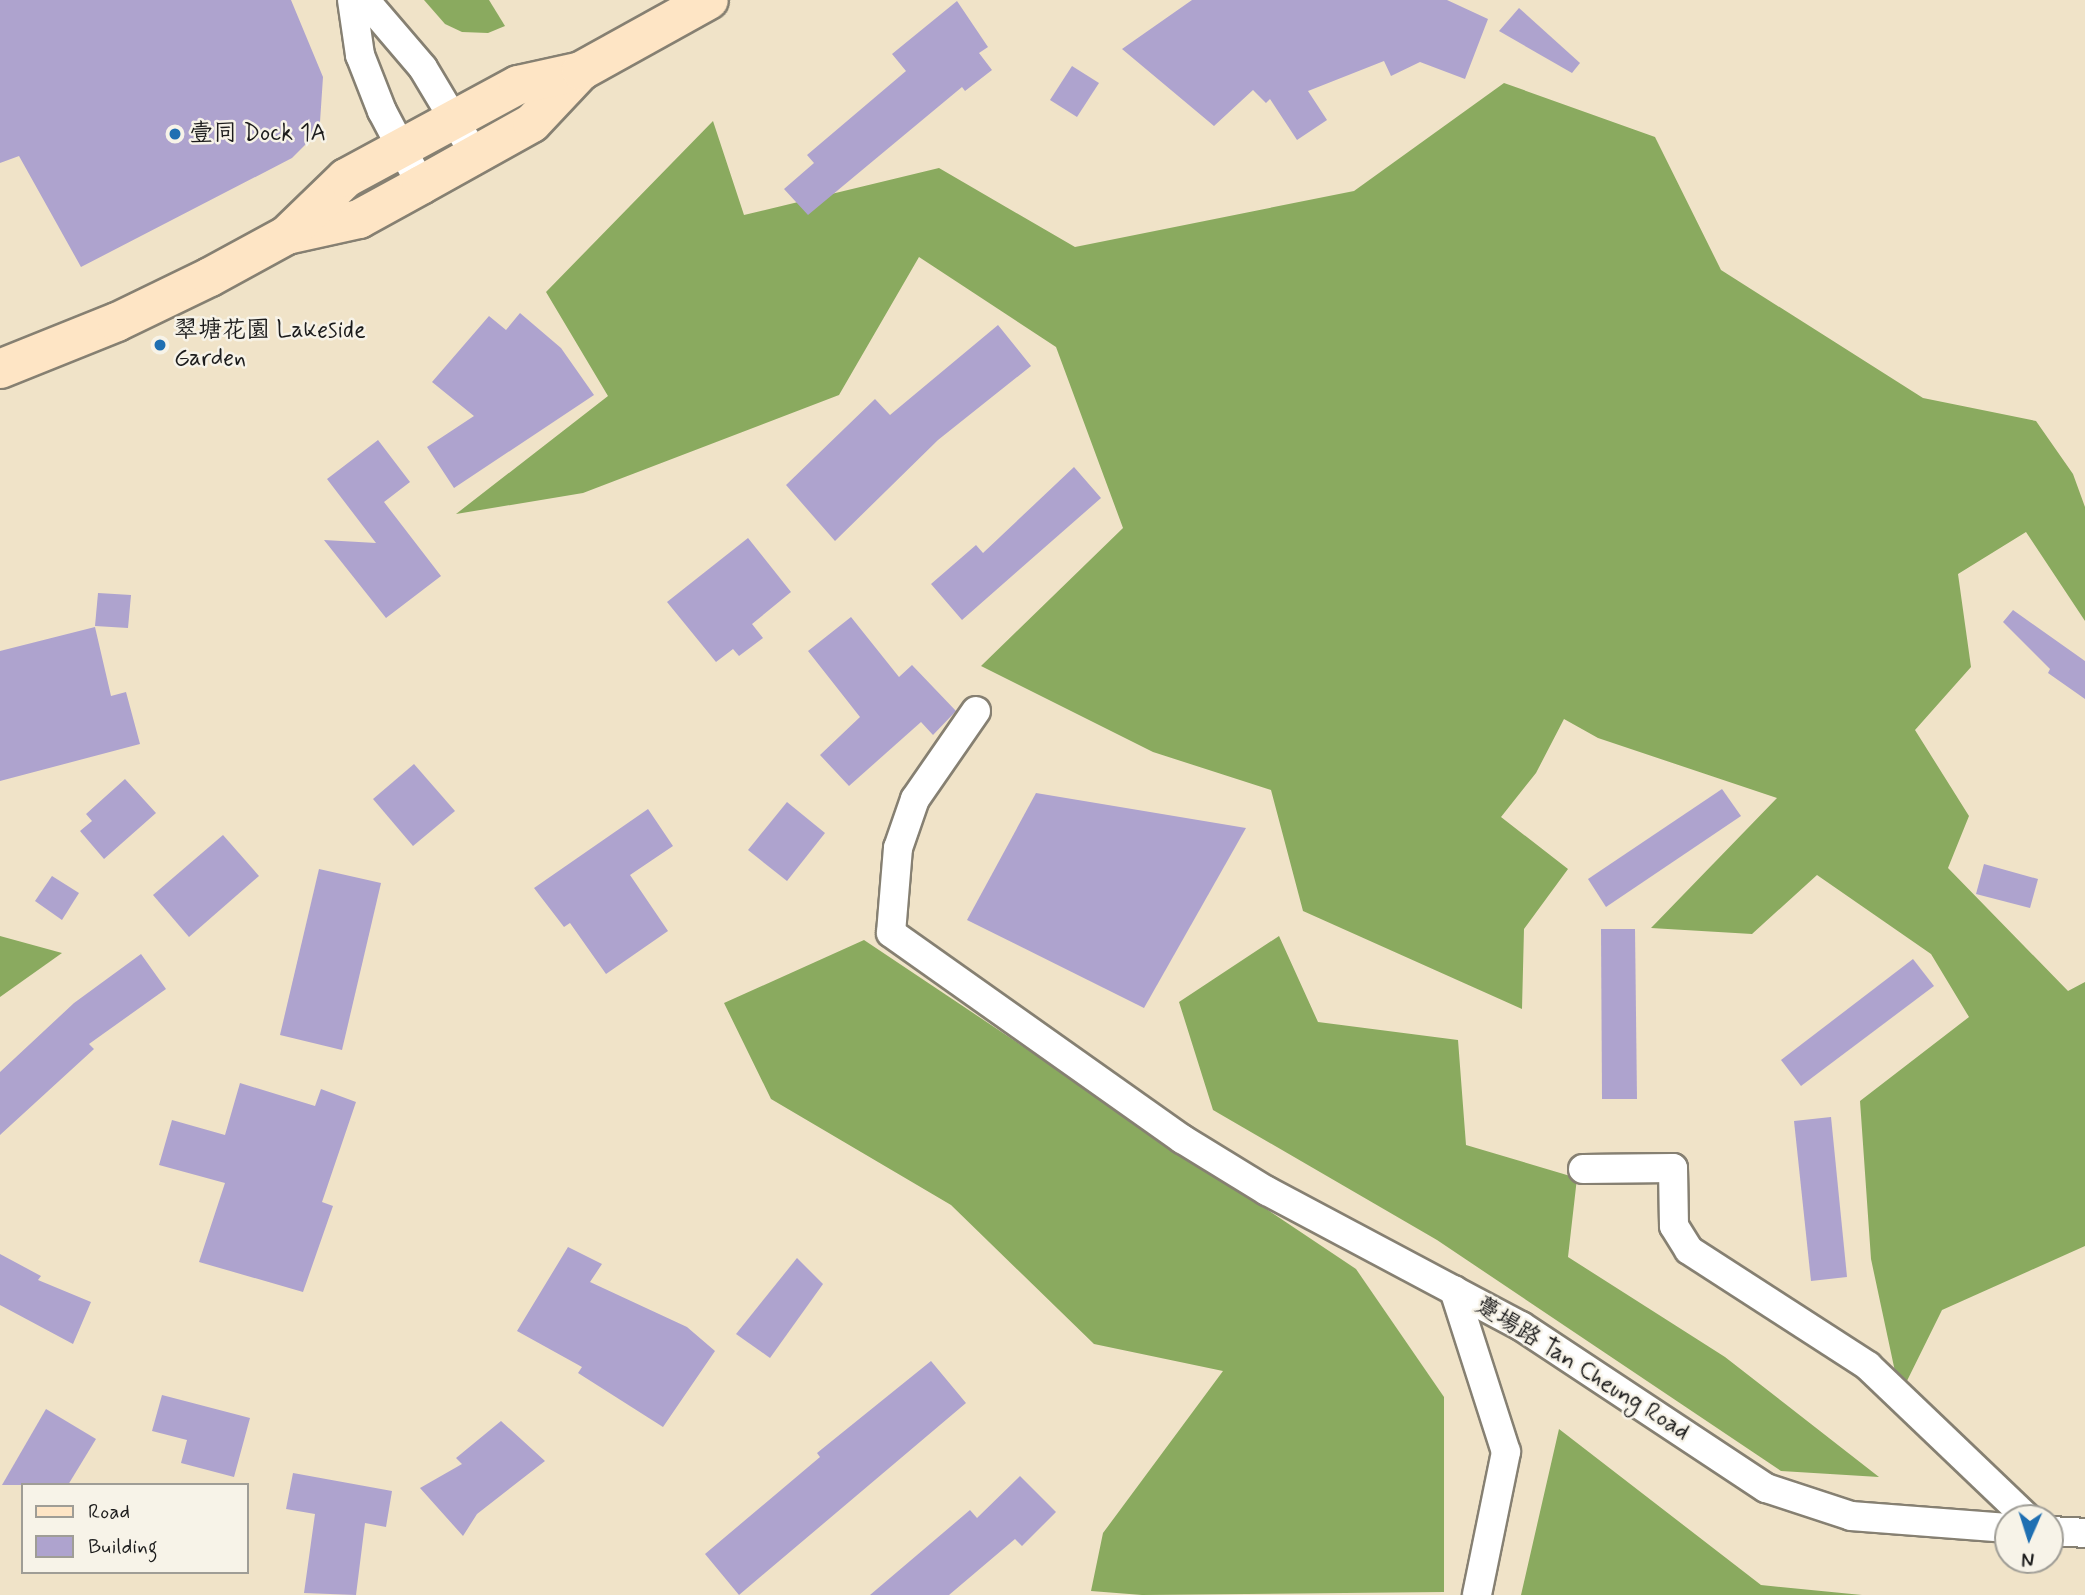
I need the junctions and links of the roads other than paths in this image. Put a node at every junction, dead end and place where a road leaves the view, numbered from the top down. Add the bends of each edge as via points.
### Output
1 (352, 0) edge
2 (365, 0) edge
3 (709, 0) edge
4 (582, 71) junction
5 (455, 118) junction
6 (400, 148) junction
7 (475, 155) junction
8 (421, 185) junction
9 (287, 235) junction
10 (0, 369) edge
11 (976, 711) dead end
12 (1583, 1169) dead end
13 (1454, 1290) junction
14 (2012, 1504) edge
15 (1994, 1527) edge
16 (2064, 1532) edge
17 (2085, 1534) edge
18 (1477, 1595) edge

1 - 6 street via 360,55
2 - 5 street via 399,36
3 - 4 main road
4 - 5 main road via 518,85
4 - 7 main road via 532,123
5 - 6 main road
5 - 7 street
6 - 8 street
6 - 9 main road via 346,178
7 - 8 main road
8 - 9 main road via 359,219
9 - 10 main road via 117,322
11 - 13 street via 915,799 898,848 891,933 1182,1139 1267,1191
12 - 14 street via 1673,1168 1674,1226 1689,1250 1868,1366
13 - 15 street, 躉場路 Tan Cheung Road via 1521,1326 1766,1488 1851,1516
13 - 18 street, 躉場路 Tan Cheung Road via 1506,1452
16 - 17 street

